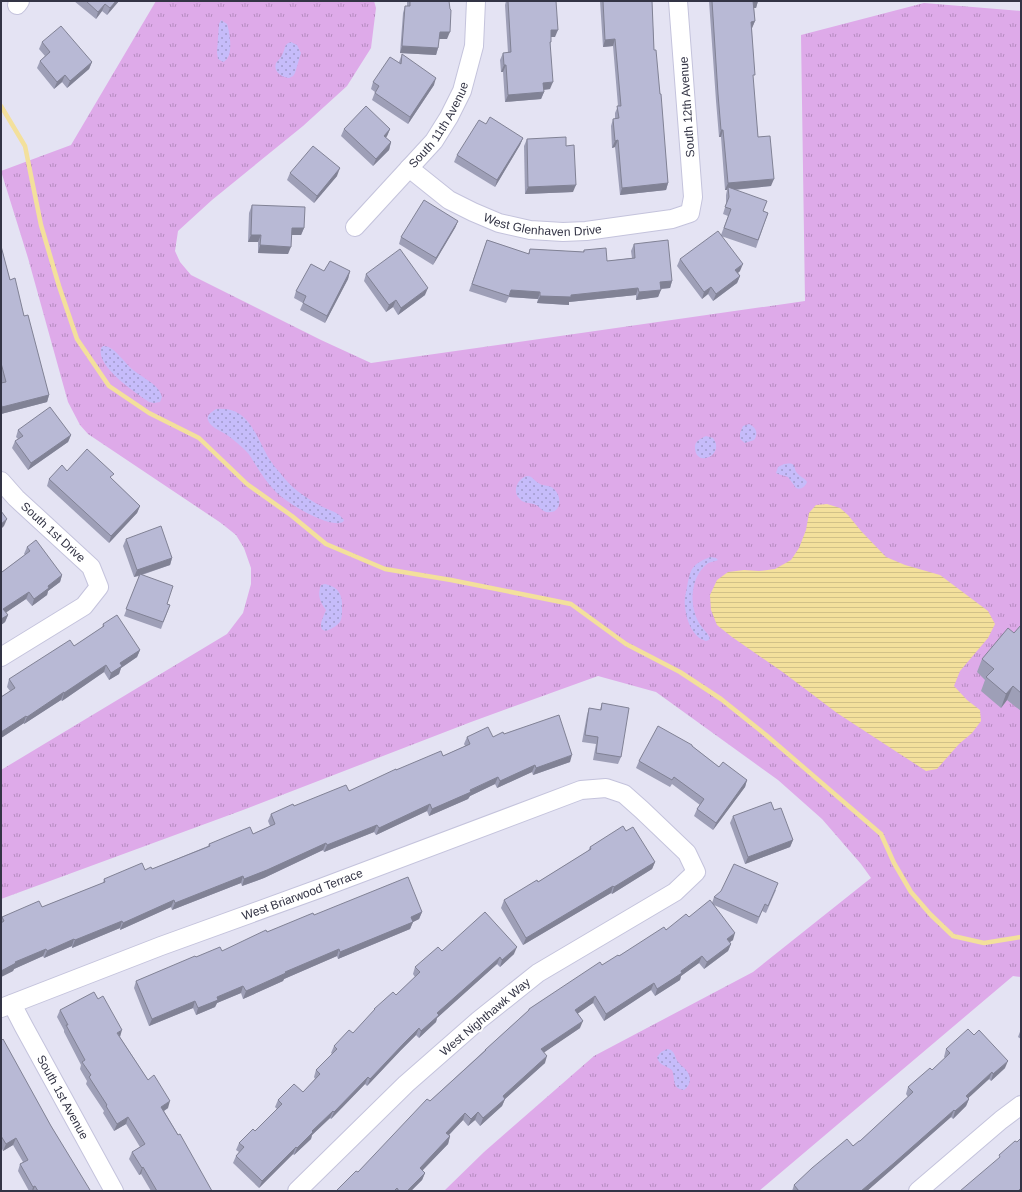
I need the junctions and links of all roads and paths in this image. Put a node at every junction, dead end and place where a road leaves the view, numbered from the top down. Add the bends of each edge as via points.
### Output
1 (476, 1) edge
2 (678, 1) edge
3 (410, 168) junction
4 (690, 213) joint
5 (355, 227) dead end
6 (1, 482) edge
7 (1, 658) edge
8 (606, 788) joint
9 (7, 1006) edge
10 (1021, 1106) edge
11 (114, 1191) edge
12 (296, 1191) edge
13 (918, 1191) edge

1 - 3 street, South 11th Avenue via 474,46 462,91 434,141
2 - 4 street, South 12th Avenue via 693,197
3 - 4 street, West Glenhaven Drive via 449,200 499,223 530,230 586,231 672,219
3 - 5 street, South 11th Avenue
6 - 7 street, South 1st Drive via 91,567 99,587 84,606
8 - 9 street, West Briarwood Terrace via 581,790
8 - 12 street, West Nighthawk Way via 624,794 642,810 686,853 696,872 675,892 538,973 479,1020 406,1084
9 - 11 street, South 1st Avenue via 24,1027
10 - 13 street

